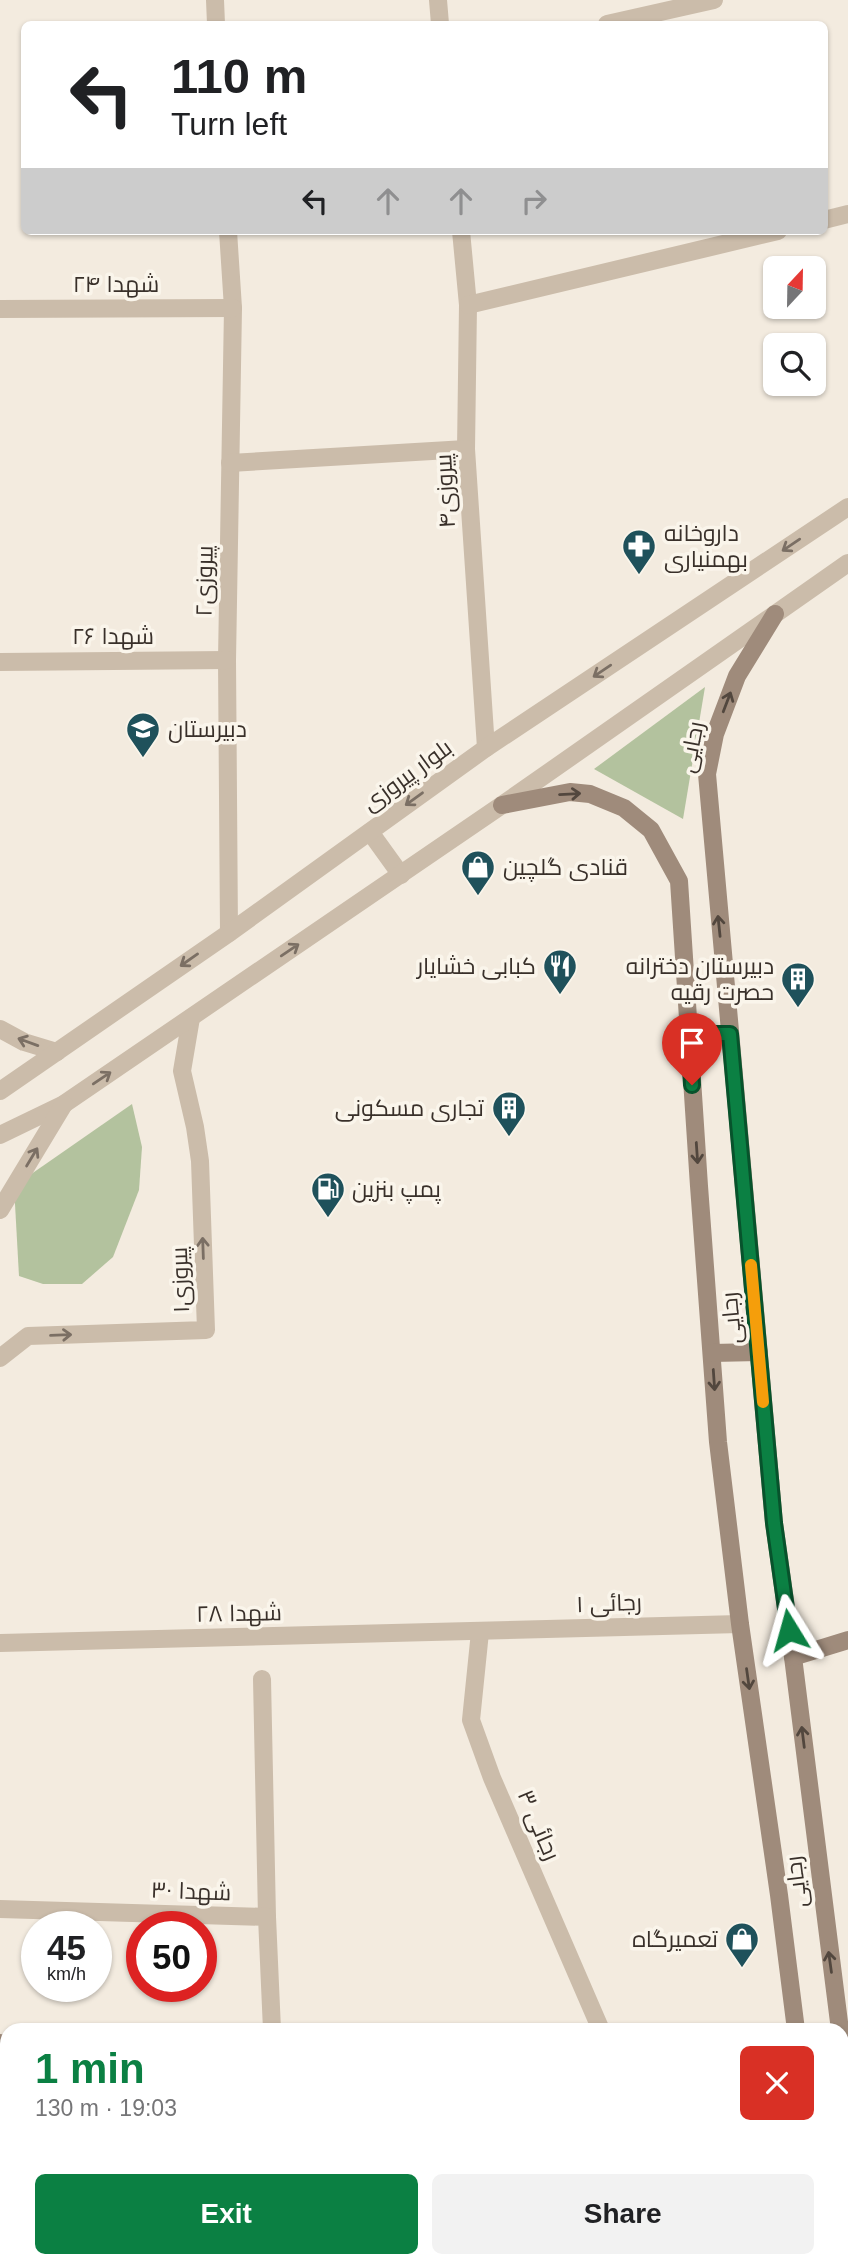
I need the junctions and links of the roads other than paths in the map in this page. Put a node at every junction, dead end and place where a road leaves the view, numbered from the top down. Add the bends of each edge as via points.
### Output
1 (215, 0) edge
2 (438, 0) edge
3 (714, 0) edge
4 (216, 21) edge
5 (440, 21) edge
6 (620, 21) edge
7 (848, 214) edge
8 (828, 219) edge
9 (228, 235) edge
10 (461, 235) edge
11 (761, 235) edge
12 (468, 305) junction
13 (233, 308) junction
14 (0, 309) edge
15 (466, 449) junction
16 (230, 463) junction
17 (848, 507) edge
18 (848, 563) edge
19 (775, 614) junction
20 (227, 660) junction
21 (0, 662) edge
22 (486, 748) junction
23 (502, 805) junction
24 (370, 832) junction
25 (401, 874) junction
26 (229, 933) junction
27 (191, 1018) junction
28 (0, 1029) edge
29 (689, 1034) junction
30 (730, 1034) junction
31 (57, 1052) junction
32 (0, 1091) edge
33 (64, 1104) junction
34 (0, 1135) edge
35 (0, 1210) edge
36 (759, 1352) junction
37 (712, 1353) junction
38 (0, 1358) edge
39 (740, 1624) junction
40 (480, 1632) junction
41 (848, 1640) edge
42 (0, 1643) edge
43 (793, 1657) junction
44 (262, 1679) dead end
45 (0, 1909) edge
46 (267, 1917) junction
47 (272, 2023) edge
48 (598, 2023) edge
49 (795, 2023) edge
50 (839, 2023) edge

1 - 4 street
2 - 5 street
3 - 6 street
7 - 8 street
9 - 13 street, پیروزی۲
10 - 12 street, پیروزی۴
11 - 12 street
12 - 15 street, پیروزی۴
13 - 14 street, شهدا ۲۴
13 - 16 street, پیروزی۲
15 - 16 street
15 - 22 street, پیروزی۴
16 - 20 street, پیروزی۲
17 -> 22 street, بلوار پیروزی
18 - 19 street
19 - 23 street
30 -> 19 main road, رجایی via 707,774 715,734 737,676
20 - 21 street, شهدا ۲۶
20 - 26 street, پیروزی۲
22 -> 24 street, بلوار پیروزی
23 - 25 street
23 -> 29 main road, رجایی via 570,792 590,794 624,808 651,830 679,881
24 - 25 street
24 - 26 street, بلوار پیروزی
27 -> 25 street
26 -> 31 street, بلوار پیروزی
33 -> 27 street
38 -> 27 street, پیروزی۱ via 28,1336 206,1330 200,1161 182,1071
31 -> 28 street
29 - 30 main road
29 -> 37 main road, رجایی
30 - 36 main road, رجایی
31 - 32 street, بلوار پیروزی
33 - 34 street
35 -> 33 street
36 - 37 main road
36 - 43 main road, رجایی via 774,1523
37 -> 39 main road, رجایی
39 - 40 street, رجائی ۱
39 -> 49 main road, رجایی
40 - 42 street, شهدا ۲۸
40 - 48 street, رجائی ۳ via 471,1720
41 - 43 main road
50 -> 43 main road, رجایی
44 - 46 street
45 - 46 street, شهدا ۳۰
46 - 47 street

